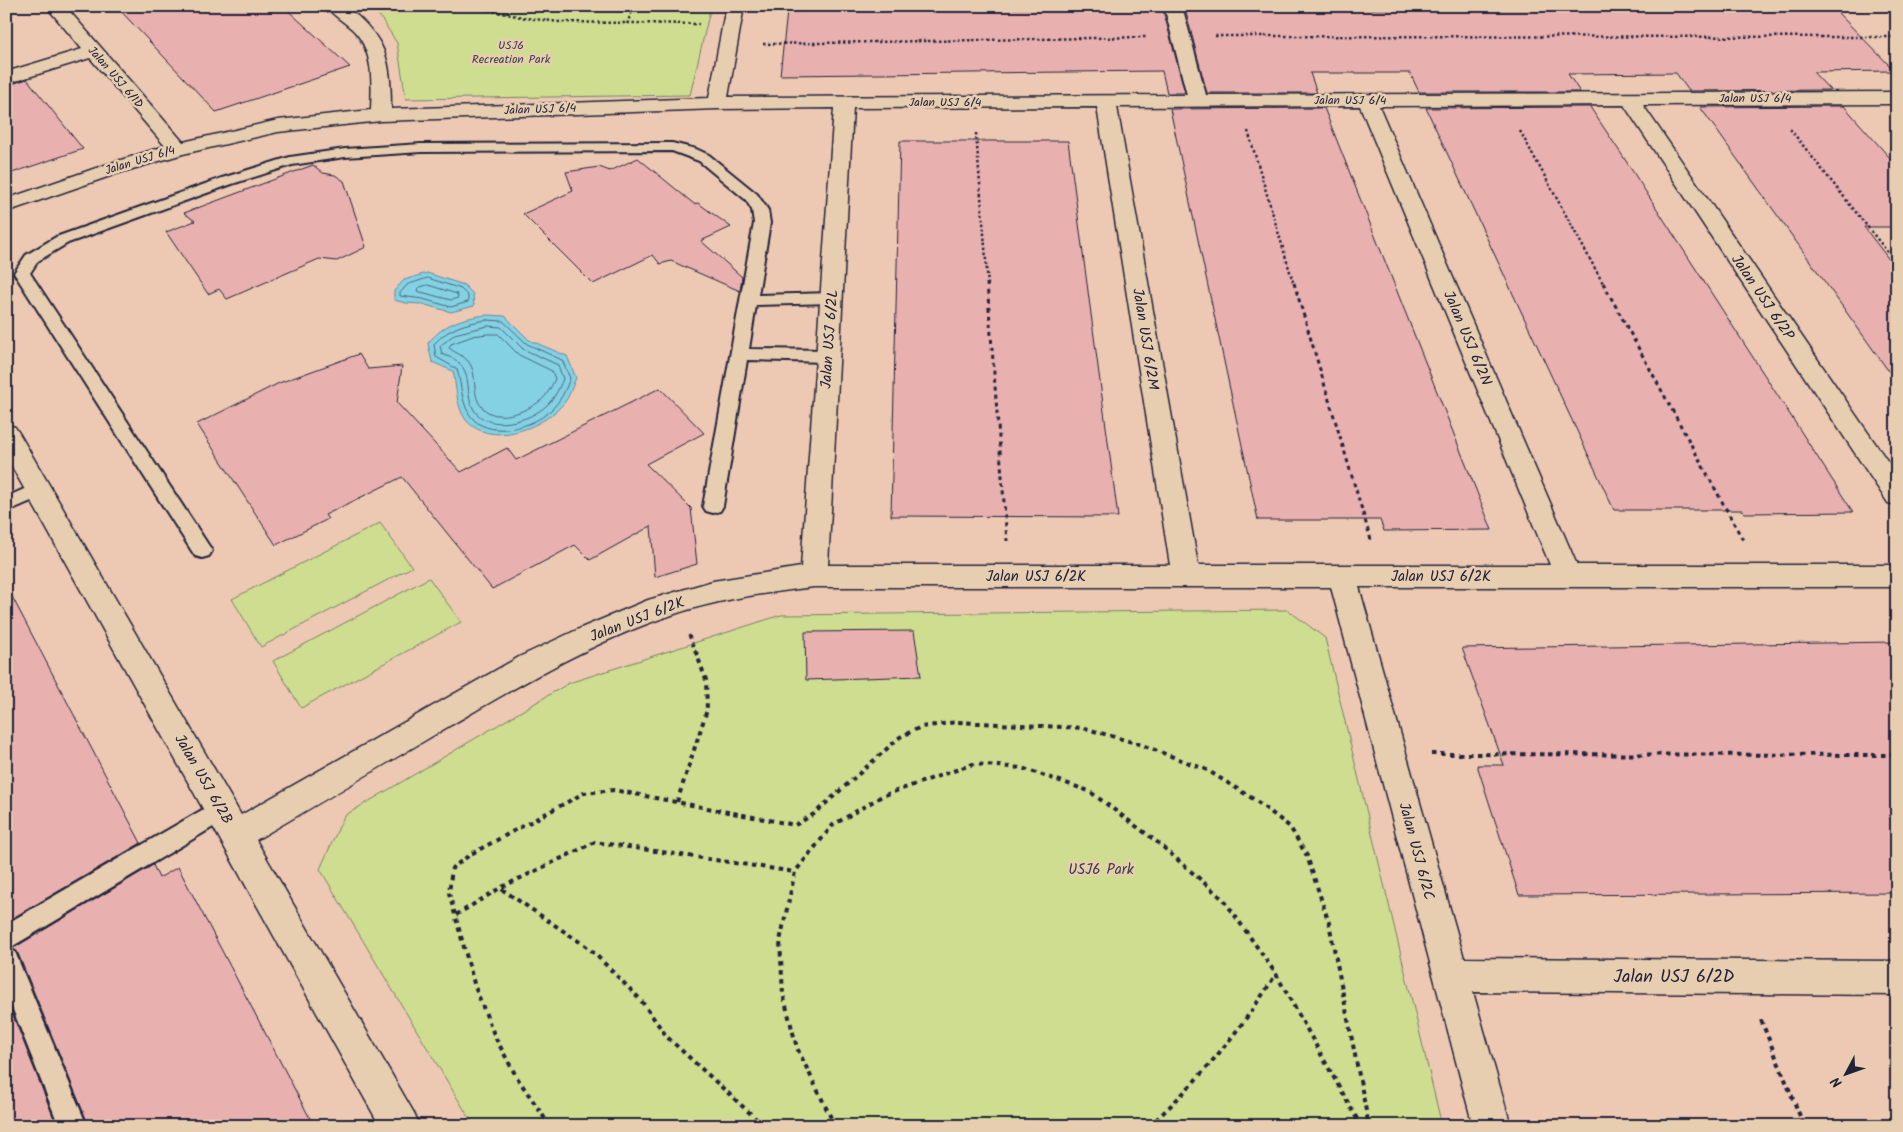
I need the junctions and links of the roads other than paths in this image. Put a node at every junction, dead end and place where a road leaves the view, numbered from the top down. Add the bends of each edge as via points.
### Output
1 (55, 6) edge
2 (335, 6) edge
3 (735, 6) edge
4 (1173, 6) edge
5 (94, 50) junction
6 (6, 78) edge
7 (1630, 99) junction
8 (1368, 100) junction
9 (1895, 100) edge
10 (1106, 101) junction
11 (1198, 101) junction
12 (844, 102) junction
13 (717, 103) junction
14 (381, 115) junction
15 (178, 149) junction
16 (6, 206) edge
17 (832, 298) junction
18 (748, 300) junction
19 (739, 354) junction
20 (828, 356) junction
21 (6, 433) edge
22 (38, 490) junction
23 (1897, 496) edge
24 (6, 505) edge
25 (713, 506) dead end
26 (202, 551) dead end
27 (814, 576) junction
28 (1186, 576) junction
29 (1342, 576) junction
30 (1568, 576) junction
31 (1897, 576) edge
32 (229, 823) junction
33 (6, 938) edge
34 (6, 960) edge
35 (1451, 975) junction
36 (1897, 978) edge
37 (73, 1126) edge
38 (401, 1126) edge
39 (1492, 1126) edge

1 - 5 street, Jalan USJ 6/1D
2 - 14 street via 362,30 373,46 379,63
3 - 13 street
4 - 11 street
5 - 6 street
5 - 15 street, Jalan USJ 6/1D
7 - 8 street, Jalan USJ 6/4
7 - 9 street, Jalan USJ 6/4
7 - 23 street, Jalan USJ 6/2P
8 - 11 street, Jalan USJ 6/4
8 - 30 street, Jalan USJ 6/2N
10 - 11 street, Jalan USJ 6/4
10 - 12 street, Jalan USJ 6/4
10 - 28 street, Jalan USJ 6/2M
12 - 13 street, Jalan USJ 6/4
12 - 17 street, Jalan USJ 6/2L
13 - 14 street, Jalan USJ 6/4
14 - 15 street, Jalan USJ 6/4 via 278,126
15 - 16 street, Jalan USJ 6/4
17 - 18 lane
17 - 20 street, Jalan USJ 6/2L
18 - 19 lane
18 - 26 lane via 762,223 760,210 752,197 704,158 672,148 421,148 346,153 290,162 227,181 62,240 32,258 22,273
19 - 20 lane
19 - 25 lane
20 - 27 street, Jalan USJ 6/2L
21 - 22 street, Jalan USJ 6/2B
22 - 24 lane
22 - 32 street, Jalan USJ 6/2B
27 - 28 street, Jalan USJ 6/2K
27 - 32 street, Jalan USJ 6/2K via 731,589 676,603 633,619 529,665
28 - 29 street, Jalan USJ 6/2K
29 - 30 street, Jalan USJ 6/2K
29 - 35 street, Jalan USJ 6/2C
30 - 31 street, Jalan USJ 6/2K
32 - 33 lane
32 - 38 street, Jalan USJ 6/2B
34 - 37 lane
35 - 36 street, Jalan USJ 6/2D
35 - 39 street, Jalan USJ 6/2C

